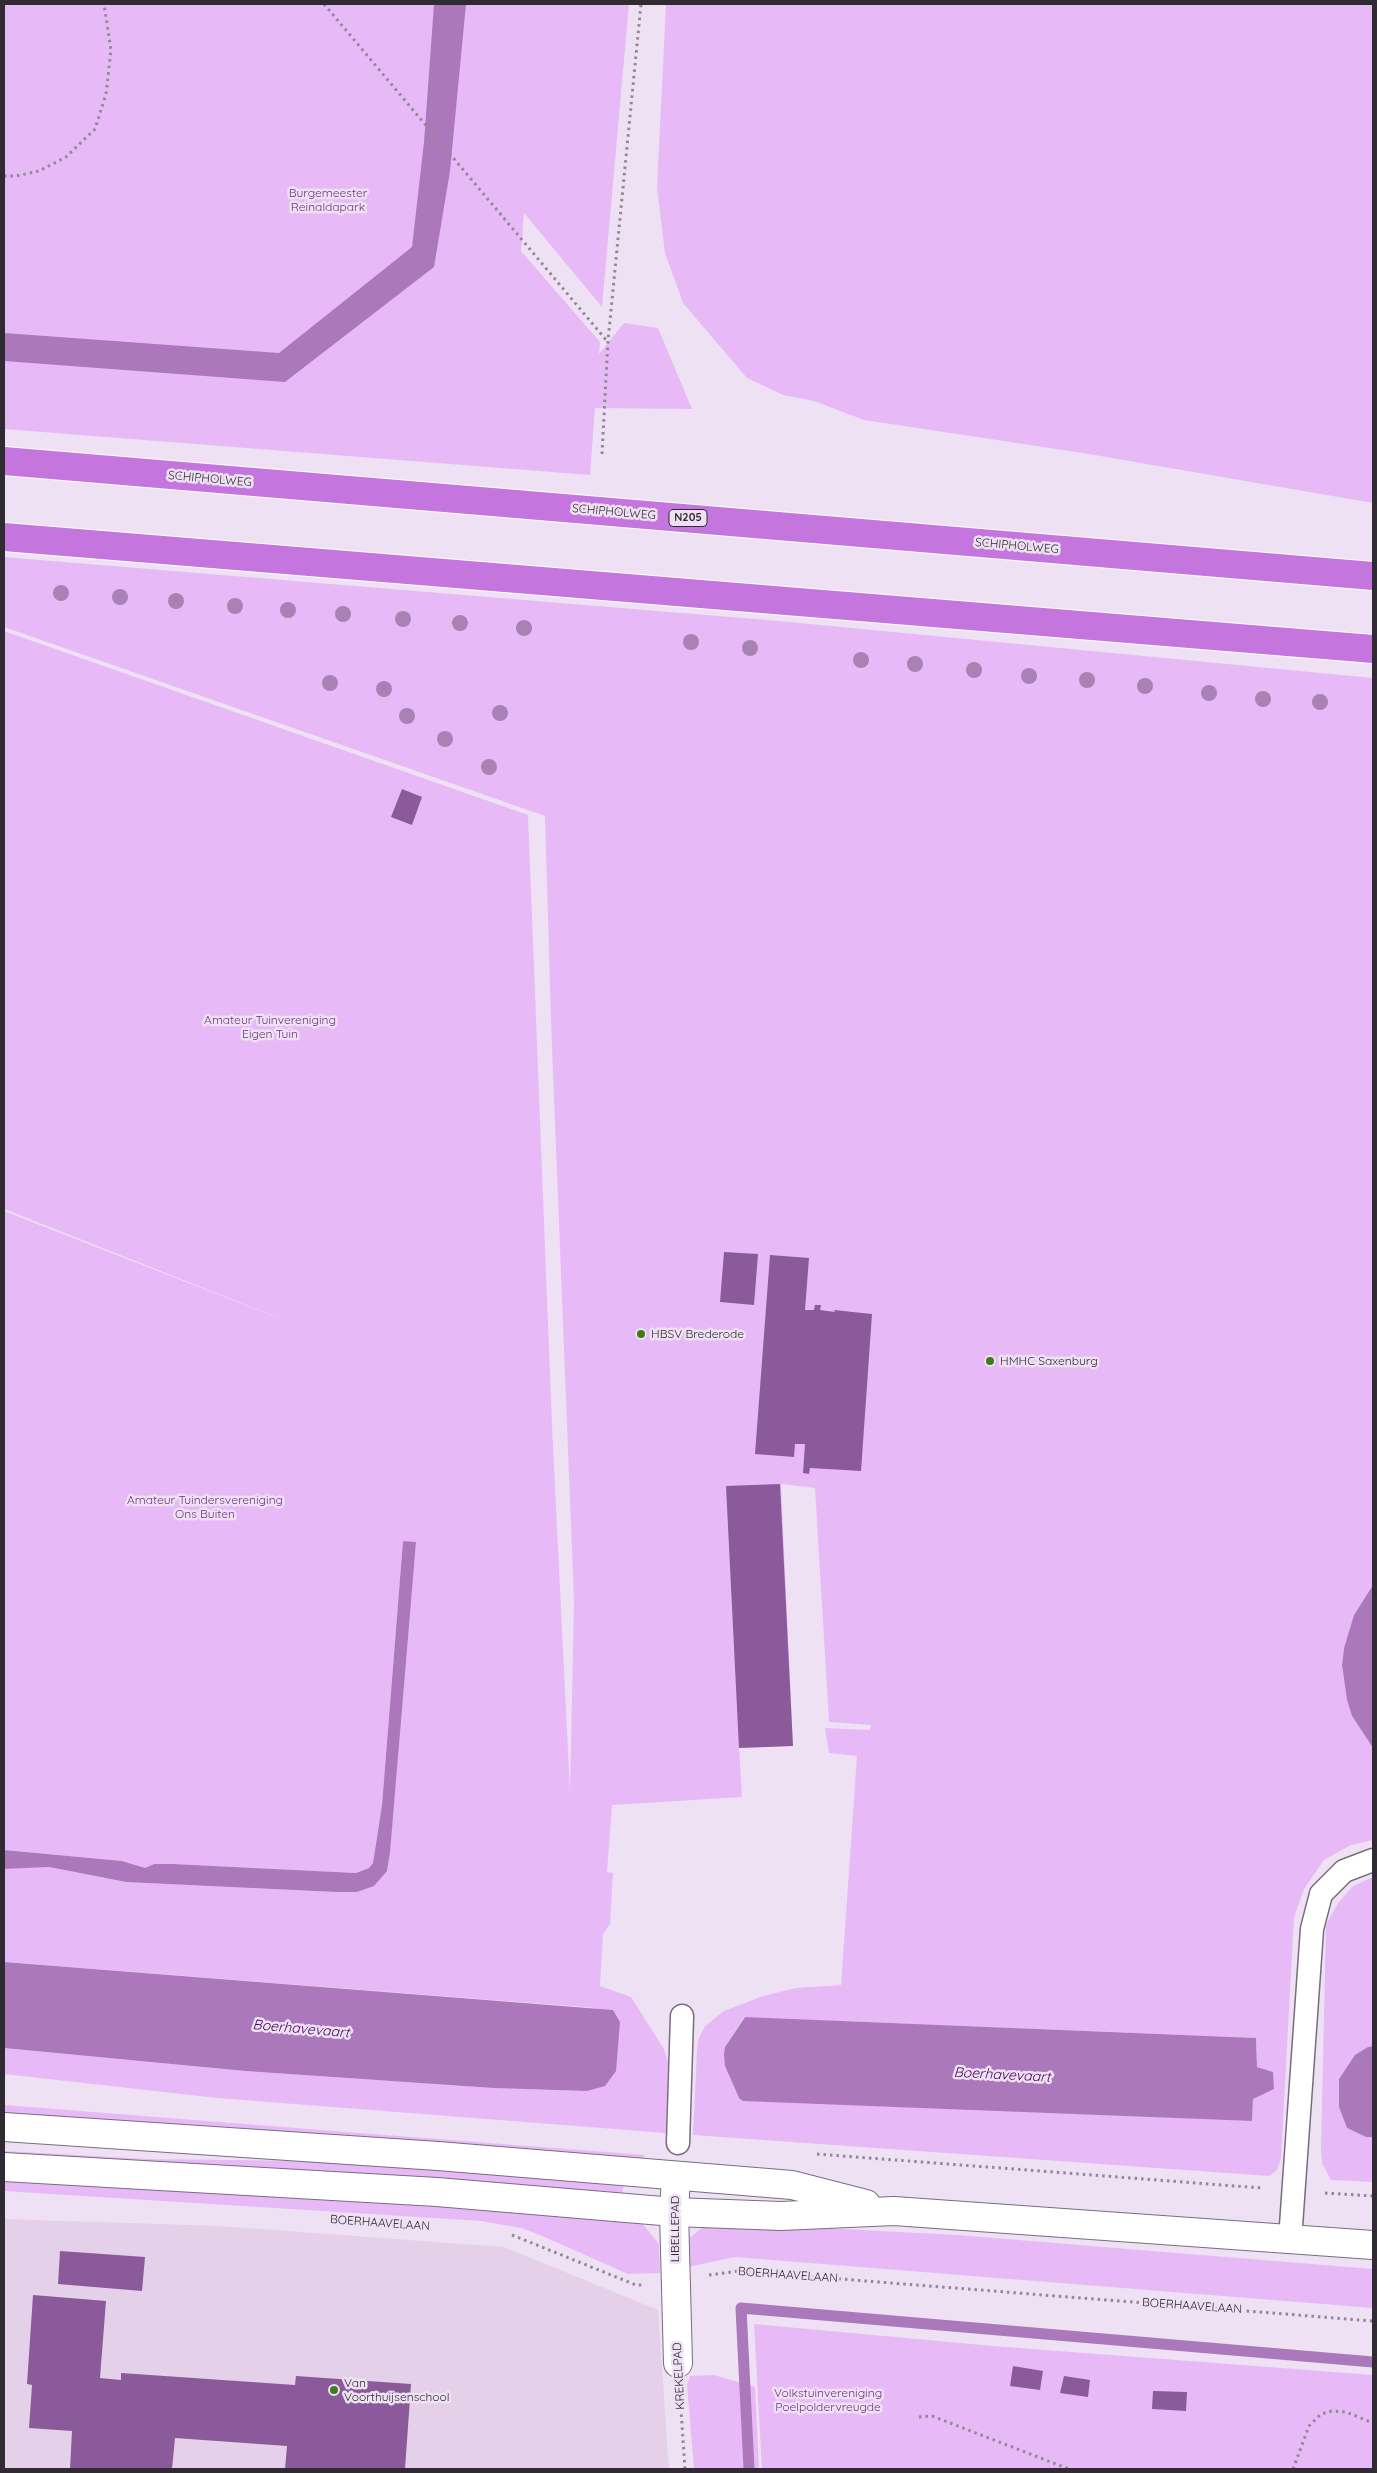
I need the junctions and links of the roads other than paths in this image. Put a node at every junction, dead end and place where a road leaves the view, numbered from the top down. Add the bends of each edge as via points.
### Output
1 (4, 461) edge
2 (4, 536) edge
3 (1373, 576) edge
4 (1373, 649) edge
5 (1373, 1860) edge
6 (682, 2016) dead end
7 (4, 2128) edge
8 (678, 2143) dead end
9 (4, 2167) edge
10 (676, 2176) junction
11 (894, 2211) junction
12 (674, 2212) junction
13 (1290, 2240) junction
14 (1373, 2245) edge
15 (675, 2282) joint
16 (678, 2363) road end

1 - 3 highway, SCHIPHOLWEG / N205
2 - 4 highway
5 - 13 lane via 1344,1871 1321,1894 1312,1929
6 - 8 lane
7 - 10 main road via 438,2156
9 - 12 main road via 437,2192
10 - 11 main road via 792,2186
10 - 12 main road, LIBELLEPAD
11 - 12 main road via 781,2216
11 - 13 main road
12 - 15 main road, LIBELLEPAD
13 - 14 main road
15 - 16 main road, KREKELPAD

